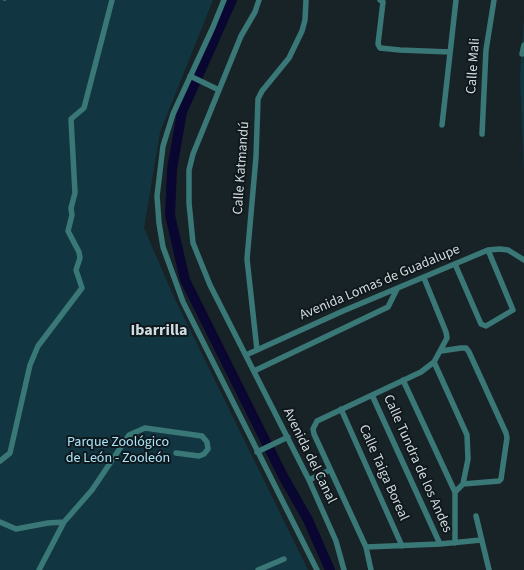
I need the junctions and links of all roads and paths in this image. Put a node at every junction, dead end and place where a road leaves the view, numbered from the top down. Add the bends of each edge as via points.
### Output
1 (3, 0) edge
2 (112, 0) edge
3 (224, 0) edge
4 (259, 0) edge
5 (306, 0) edge
6 (456, 0) edge
7 (494, 0) edge
8 (7, 1) dead end
9 (382, 1) edge
10 (524, 45) edge
11 (450, 52) junction
12 (522, 54) dead end
13 (193, 78) junction
14 (217, 90) junction
15 (442, 125) dead end
16 (482, 134) dead end
17 (488, 250) junction
18 (524, 260) edge
19 (455, 264) junction
20 (424, 278) junction
21 (397, 289) junction
22 (257, 350) junction
23 (441, 351) junction
24 (246, 355) junction
25 (434, 362) junction
26 (254, 371) junction
27 (403, 380) junction
28 (372, 395) junction
29 (341, 409) junction
30 (288, 437) junction
31 (259, 451) junction
32 (176, 453) dead end
33 (0, 461) edge
34 (330, 470) junction
35 (309, 480) junction
36 (463, 484) junction
37 (455, 492) junction
38 (476, 516) dead end
39 (0, 522) edge
40 (64, 522) junction
41 (481, 540) junction
42 (455, 543) junction
43 (440, 544) junction
44 (402, 546) junction
45 (366, 547) junction
46 (284, 558) dead end
47 (39, 570) edge
48 (258, 570) edge
49 (317, 570) edge
50 (344, 570) edge
51 (371, 570) edge
52 (489, 570) edge

1 - 8 path
2 - 33 street via 84,108 71,119 75,193 68,231 79,252 76,270 82,288 38,346 30,365 10,453
3 - 13 street
4 - 14 street, Avenida del Canal
5 - 22 street, Calle Katmandú via 302,31 289,58 258,99 256,157 246,259
6 - 11 street
7 - 16 street, Calle Mali via 486,50
9 - 11 street via 378,44 380,48
10 - 12 street
11 - 15 street
13 - 14 street
13 - 31 street via 173,114 163,146 158,209 163,247 183,302
14 - 24 street, Avenida del Canal via 189,170 193,243 210,285
17 - 18 street, Avenida Lomas de Guadalupe via 508,250
17 - 19 street, Avenida Lomas de Guadalupe
17 - 19 street via 513,310 486,326 481,324
19 - 20 street, Avenida Lomas de Guadalupe
20 - 21 street, Avenida Lomas de Guadalupe
20 - 23 street via 446,332 447,338
21 - 22 street, Avenida Lomas de Guadalupe
21 - 26 street via 388,307
22 - 24 street, Avenida Lomas de Guadalupe
23 - 25 street
23 - 36 street via 466,348 506,433 501,479
24 - 26 street, Avenida del Canal
25 - 27 street via 429,368
25 - 36 street via 467,435 469,447
26 - 30 street, Avenida del Canal
27 - 28 street
27 - 37 street
28 - 29 street
28 - 43 street, Calle Tundra de los Andes
29 - 34 street via 317,421 313,429
29 - 44 street, Calle Taiga Boreal
30 - 31 street
30 - 35 street, Avenida del Canal
31 - 49 street
32 - 40 street via 199,456 208,449 207,442 202,436 145,428 136,431 123,444 92,490
34 - 35 street
34 - 45 street
35 - 50 street, Avenida del Canal via 336,541
36 - 37 street
37 - 42 street
38 - 41 street
39 - 40 street via 16,529
40 - 47 street
41 - 42 street
41 - 52 street
42 - 43 street
43 - 44 street
44 - 45 street
45 - 51 street
46 - 48 street

